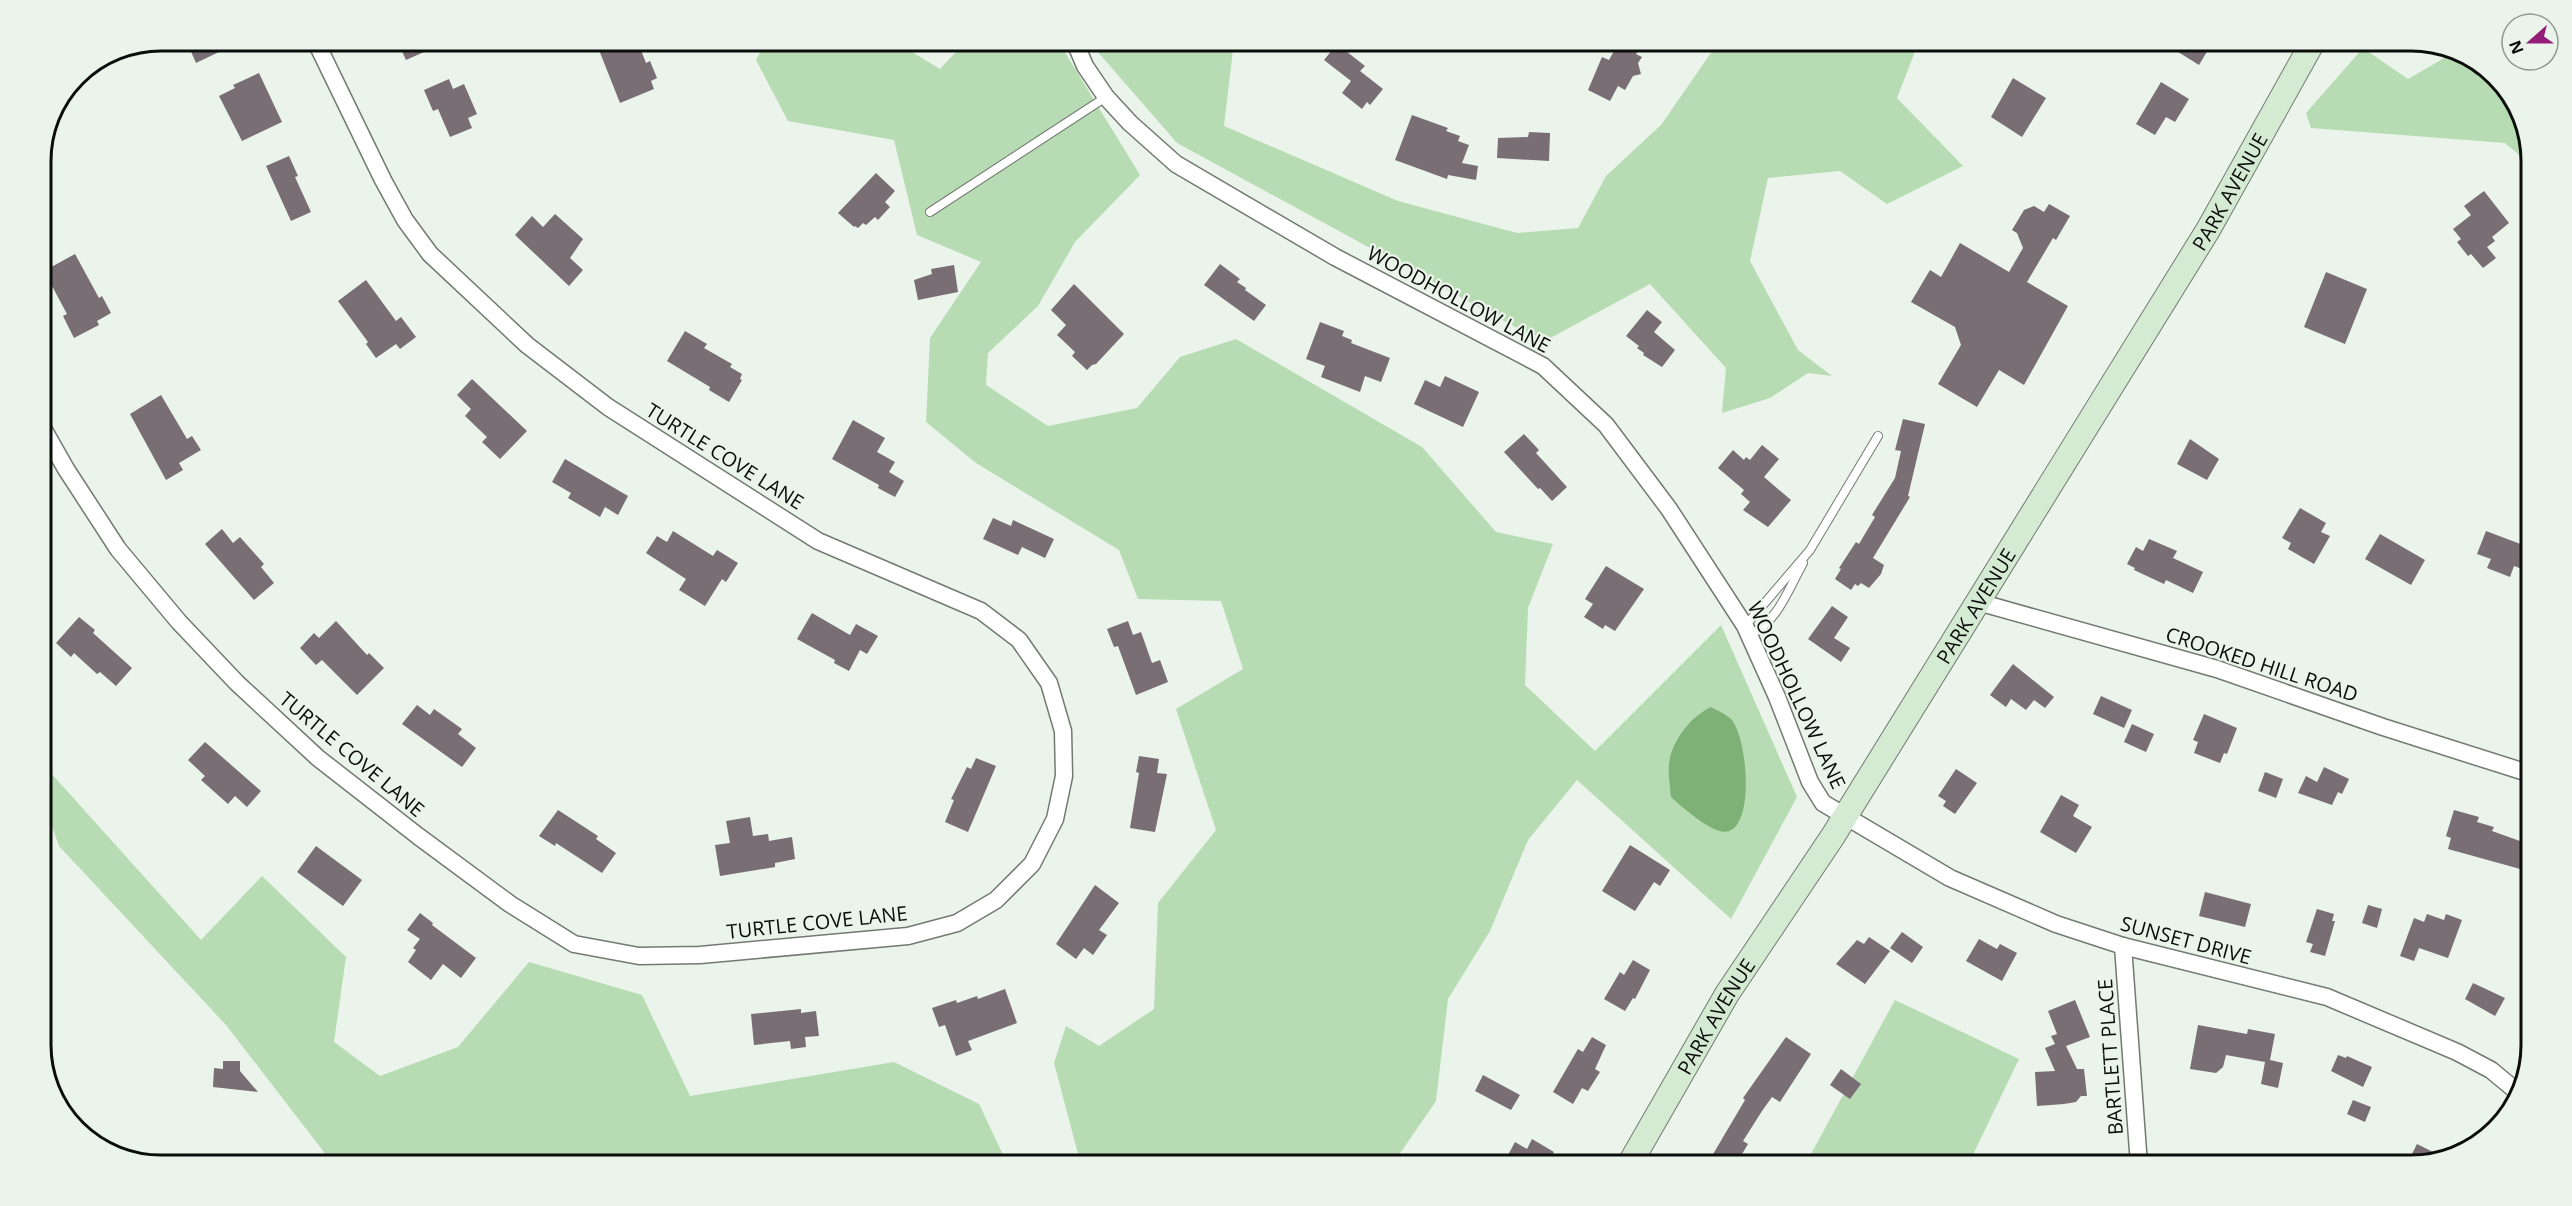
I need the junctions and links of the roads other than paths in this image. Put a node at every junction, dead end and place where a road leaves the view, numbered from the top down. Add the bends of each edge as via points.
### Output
1 (320, 51) edge
2 (1079, 51) edge
3 (2308, 51) edge
4 (1106, 97) junction
5 (930, 212) dead end
6 (1878, 436) dead end
7 (51, 443) edge
8 (1810, 550) junction
9 (1978, 602) junction
10 (1747, 631) junction
11 (2521, 771) edge
12 (1845, 817) junction
13 (2123, 946) junction
14 (2513, 1088) edge
15 (1635, 1155) edge
16 (2138, 1155) edge

1 - 7 street, TURTLE COVE LANE via 405,220 430,254 527,345 608,407 818,541 981,611 1019,640 1049,683 1063,732 1064,776 1054,819 1032,864 996,900 957,923 908,936 700,955 639,956 574,944 510,904 418,836 318,758 237,683 118,549
2 - 4 street, WOODHOLLOW LANE
3 - 9 main road, PARK AVENUE via 2208,230
4 - 5 lane
4 - 10 street, WOODHOLLOW LANE via 1176,164 1335,257 1543,366 1606,426 1669,508
6 - 8 lane
8 - 10 lane
8 - 10 lane via 1773,618 1765,628
9 - 11 street, CROOKED HILL ROAD via 2217,669
9 - 12 main road, PARK AVENUE
10 - 12 street, WOODHOLLOW LANE via 1810,782 1823,803
12 - 13 street, SUNSET DRIVE via 1950,878 2056,924
12 - 15 main road, PARK AVENUE via 1727,994
13 - 14 street, SUNSET DRIVE via 2327,997 2457,1052 2492,1070
13 - 16 street, BARTLETT PLACE

